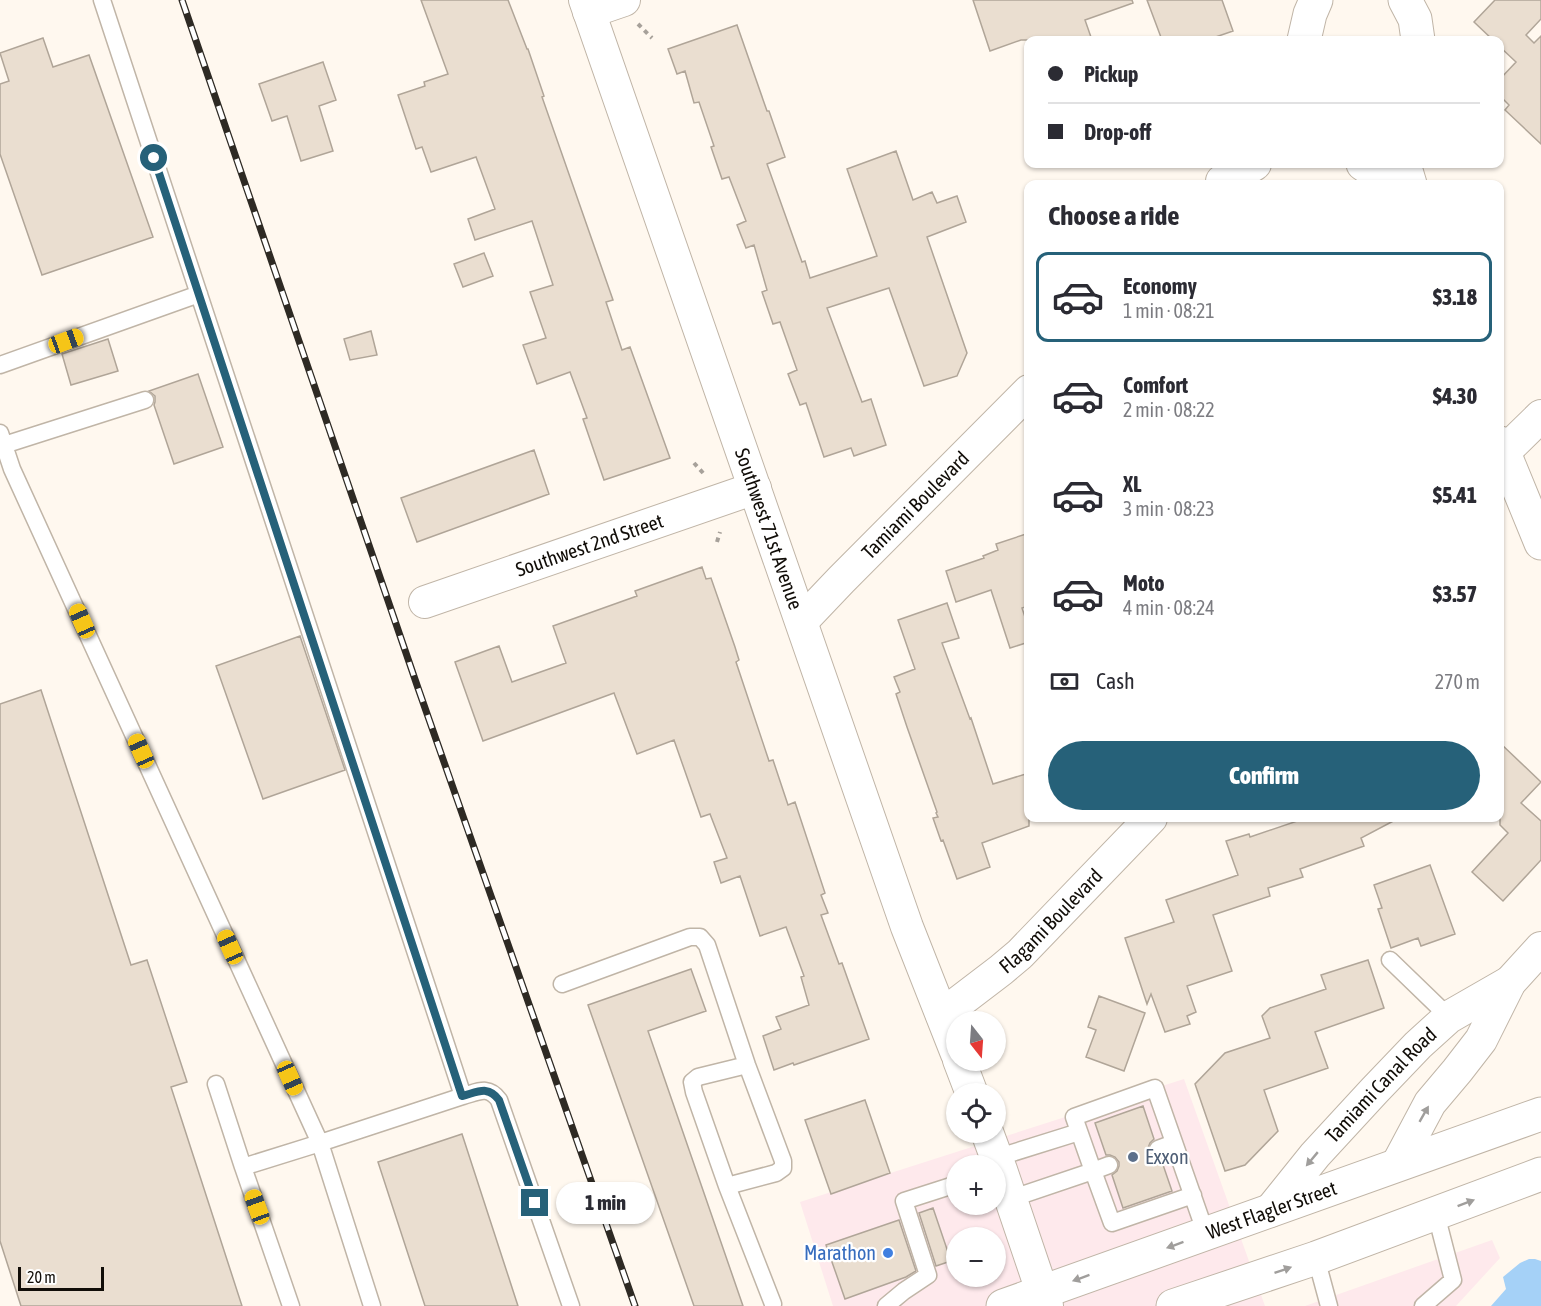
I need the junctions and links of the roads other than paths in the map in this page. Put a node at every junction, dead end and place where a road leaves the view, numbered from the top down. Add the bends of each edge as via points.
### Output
1 (102, 0) edge
2 (1405, 0) edge
3 (1433, 0) edge
4 (587, 6) edge
5 (631, 12) edge
6 (1418, 36) edge
7 (1420, 36) edge
8 (1249, 168) edge
9 (1369, 168) edge
10 (1224, 176) edge
11 (1380, 180) edge
12 (199, 294) junction
13 (0, 365) edge
14 (1024, 396) edge
15 (145, 400) dead end
16 (1541, 416) edge
17 (2, 439) edge
18 (1504, 447) edge
19 (1504, 457) edge
20 (755, 488) junction
21 (1541, 543) edge
22 (425, 602) dead end
23 (802, 621) junction
24 (1147, 822) edge
25 (1541, 948) edge
26 (1390, 960) dead end
27 (1510, 982) junction
28 (562, 984) dead end
29 (942, 1015) junction
30 (1449, 1017) junction
31 (946, 1025) edge
32 (747, 1065) junction
33 (216, 1084) dead end
34 (462, 1096) junction
35 (1541, 1114) edge
36 (1079, 1132) junction
37 (320, 1143) junction
38 (1005, 1155) edge
39 (1397, 1165) junction
40 (243, 1167) junction
41 (1101, 1168) junction
42 (1541, 1174) edge
43 (727, 1186) junction
44 (946, 1188) edge
45 (1006, 1188) edge
46 (1192, 1195) junction
47 (1010, 1199) junction
48 (1270, 1211) junction
49 (1436, 1214) junction
50 (1206, 1234) junction
51 (1316, 1258) junction
52 (1045, 1299) edge
53 (772, 1305) edge
54 (291, 1306) edge
55 (372, 1306) edge
56 (571, 1306) edge
57 (886, 1306) edge
58 (1003, 1306) edge
59 (1173, 1306) edge
60 (1329, 1306) edge
61 (1423, 1306) edge

1 - 12 lane
2 - 6 main road
3 - 7 main road
4 - 5 street
4 - 20 street, Southwest 71st Avenue
8 - 10 street
9 - 11 main road
12 - 13 lane
12 - 34 lane
14 - 23 street, Tamiami Boulevard
15 - 17 lane
16 - 18 street
17 - 37 lane via 12,469
19 - 21 main road
20 - 22 street, Southwest 2nd Street
20 - 23 street, Southwest 71st Avenue
23 - 29 street, Southwest 71st Avenue via 907,927
24 - 29 street, Flagami Boulevard via 1020,954
25 - 27 street, Tamiami Canal Road
26 - 30 lane
27 - 30 street, Tamiami Canal Road
39 -> 27 street, Tamiami Canal Road via 1430,1103 1481,1040
28 - 32 lane via 690,937 700,937 707,945
29 - 31 street, Southwest 71st Avenue
30 -> 48 street, Tamiami Canal Road via 1374,1091
32 - 43 lane via 698,1077 692,1082
32 - 43 lane via 783,1168
33 - 40 lane
34 - 37 lane
34 - 56 lane via 484,1090 494,1093 499,1100
35 - 39 main road, West Flagler Street
36 - 38 lane
36 - 41 lane
36 - 46 lane via 1074,1118 1155,1088 1166,1146
37 - 40 lane
37 - 55 lane
39 - 48 main road, West Flagler Street
40 - 54 lane
41 - 46 lane via 1112,1223
41 - 47 lane
49 -> 42 main road
43 - 53 lane
44 - 57 lane via 904,1201 928,1275
45 - 47 street
46 - 50 lane
47 - 52 street
48 - 50 main road, West Flagler Street
49 - 51 main road
49 - 61 lane via 1453,1280
50 -> 52 main road, West Flagler Street
59 -> 51 main road
51 - 60 lane
52 - 58 main road, West Flagler Street

